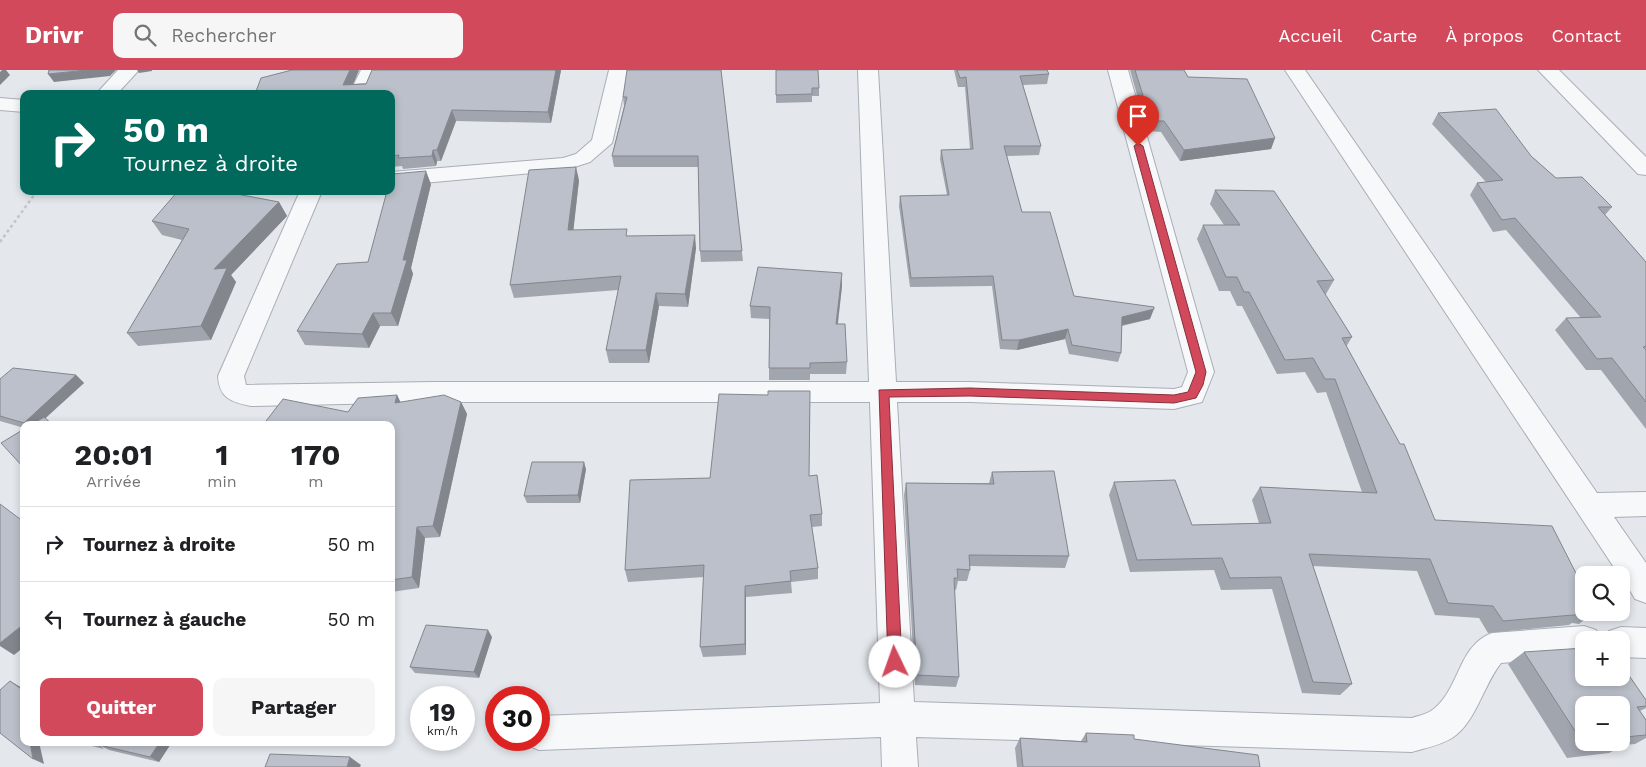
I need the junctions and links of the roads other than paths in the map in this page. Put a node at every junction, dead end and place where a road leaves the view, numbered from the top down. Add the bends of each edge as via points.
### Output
1 (129, 70) edge
2 (370, 70) edge
3 (619, 70) edge
4 (868, 70) edge
5 (1118, 70) edge
6 (1295, 70) edge
7 (1548, 70) edge
8 (110, 90) edge
9 (361, 90) edge
10 (0, 104) edge
11 (20, 106) edge
12 (1646, 169) edge
13 (395, 179) edge
14 (309, 195) edge
15 (883, 393) junction
16 (1646, 504) edge
17 (1591, 505) junction
18 (1646, 589) edge
19 (1575, 642) edge
20 (1630, 642) edge
21 (1646, 643) edge
22 (898, 720) junction
23 (550, 733) edge
24 (900, 767) edge

1 - 8 street
2 - 9 street
3 - 13 street via 602,143 583,158 565,164
4 - 15 street
5 - 15 street via 1201,372 1192,395 1174,399 970,392
6 - 17 street
7 - 12 street
10 - 11 street
14 - 15 street via 231,376 232,387 238,394
15 - 22 street
16 - 17 street
17 - 18 street
19 - 22 street via 1492,648 1478,665 1456,710 1441,726 1412,735
20 - 21 street
22 - 23 street
22 - 24 street

